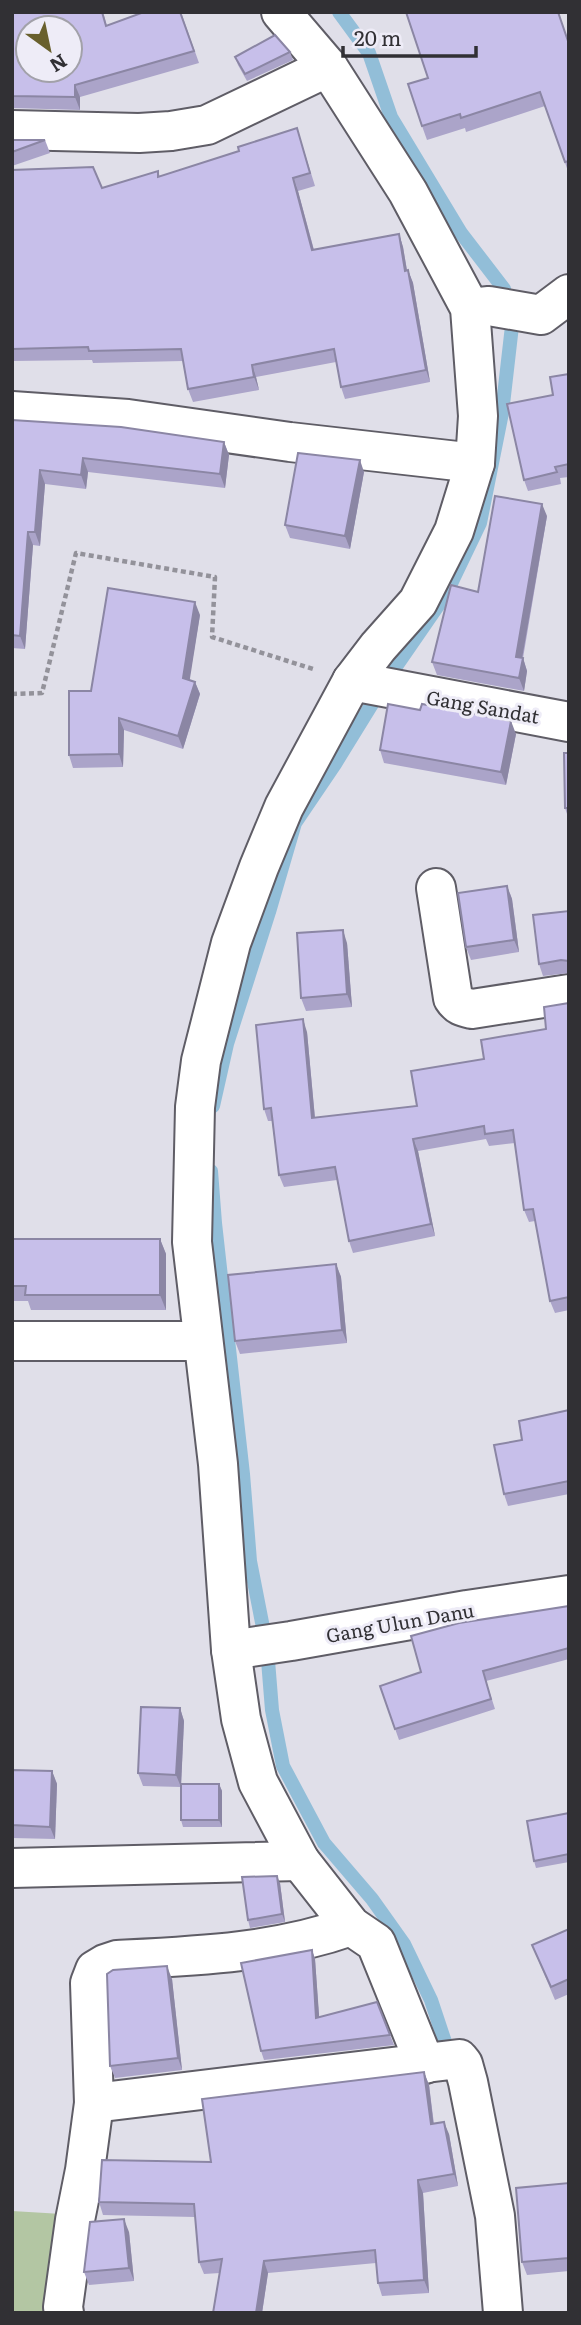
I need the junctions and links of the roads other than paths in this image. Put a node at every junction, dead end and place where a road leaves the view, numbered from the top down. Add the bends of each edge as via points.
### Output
1 (281, 12) edge
2 (328, 67) junction
3 (12, 131) edge
4 (555, 304) edge
5 (480, 307) junction
6 (12, 411) edge
7 (475, 463) junction
8 (375, 686) junction
9 (569, 722) edge
10 (436, 888) dead end
11 (569, 994) edge
12 (12, 1341) edge
13 (203, 1342) junction
14 (569, 1595) edge
15 (242, 1649) junction
16 (300, 1861) junction
17 (12, 1868) edge
18 (351, 1926) junction
19 (440, 2062) junction
20 (94, 2103) junction
21 (64, 2313) edge
22 (502, 2313) edge

1 - 2 street
2 - 3 street via 207,125 139,133
2 - 5 street
4 - 5 street
5 - 7 street
6 - 7 street via 128,419
7 - 8 street via 454,531 418,602 378,647
8 - 9 street, Gang Sandat
8 - 13 street via 284,807 231,943 201,1061 195,1107 192,1241
10 - 11 street via 456,1003 472,1009
12 - 13 street
13 - 15 street
14 - 15 street, Gang Ulun Danu
15 - 16 street via 241,1718 258,1782
16 - 17 street
16 - 18 street
18 - 19 street via 376,1943
18 - 20 street via 318,1938 250,1951 117,1961 96,1970 90,1983
19 - 20 street
19 - 22 street via 459,2059 463,2064 490,2188
20 - 21 street

